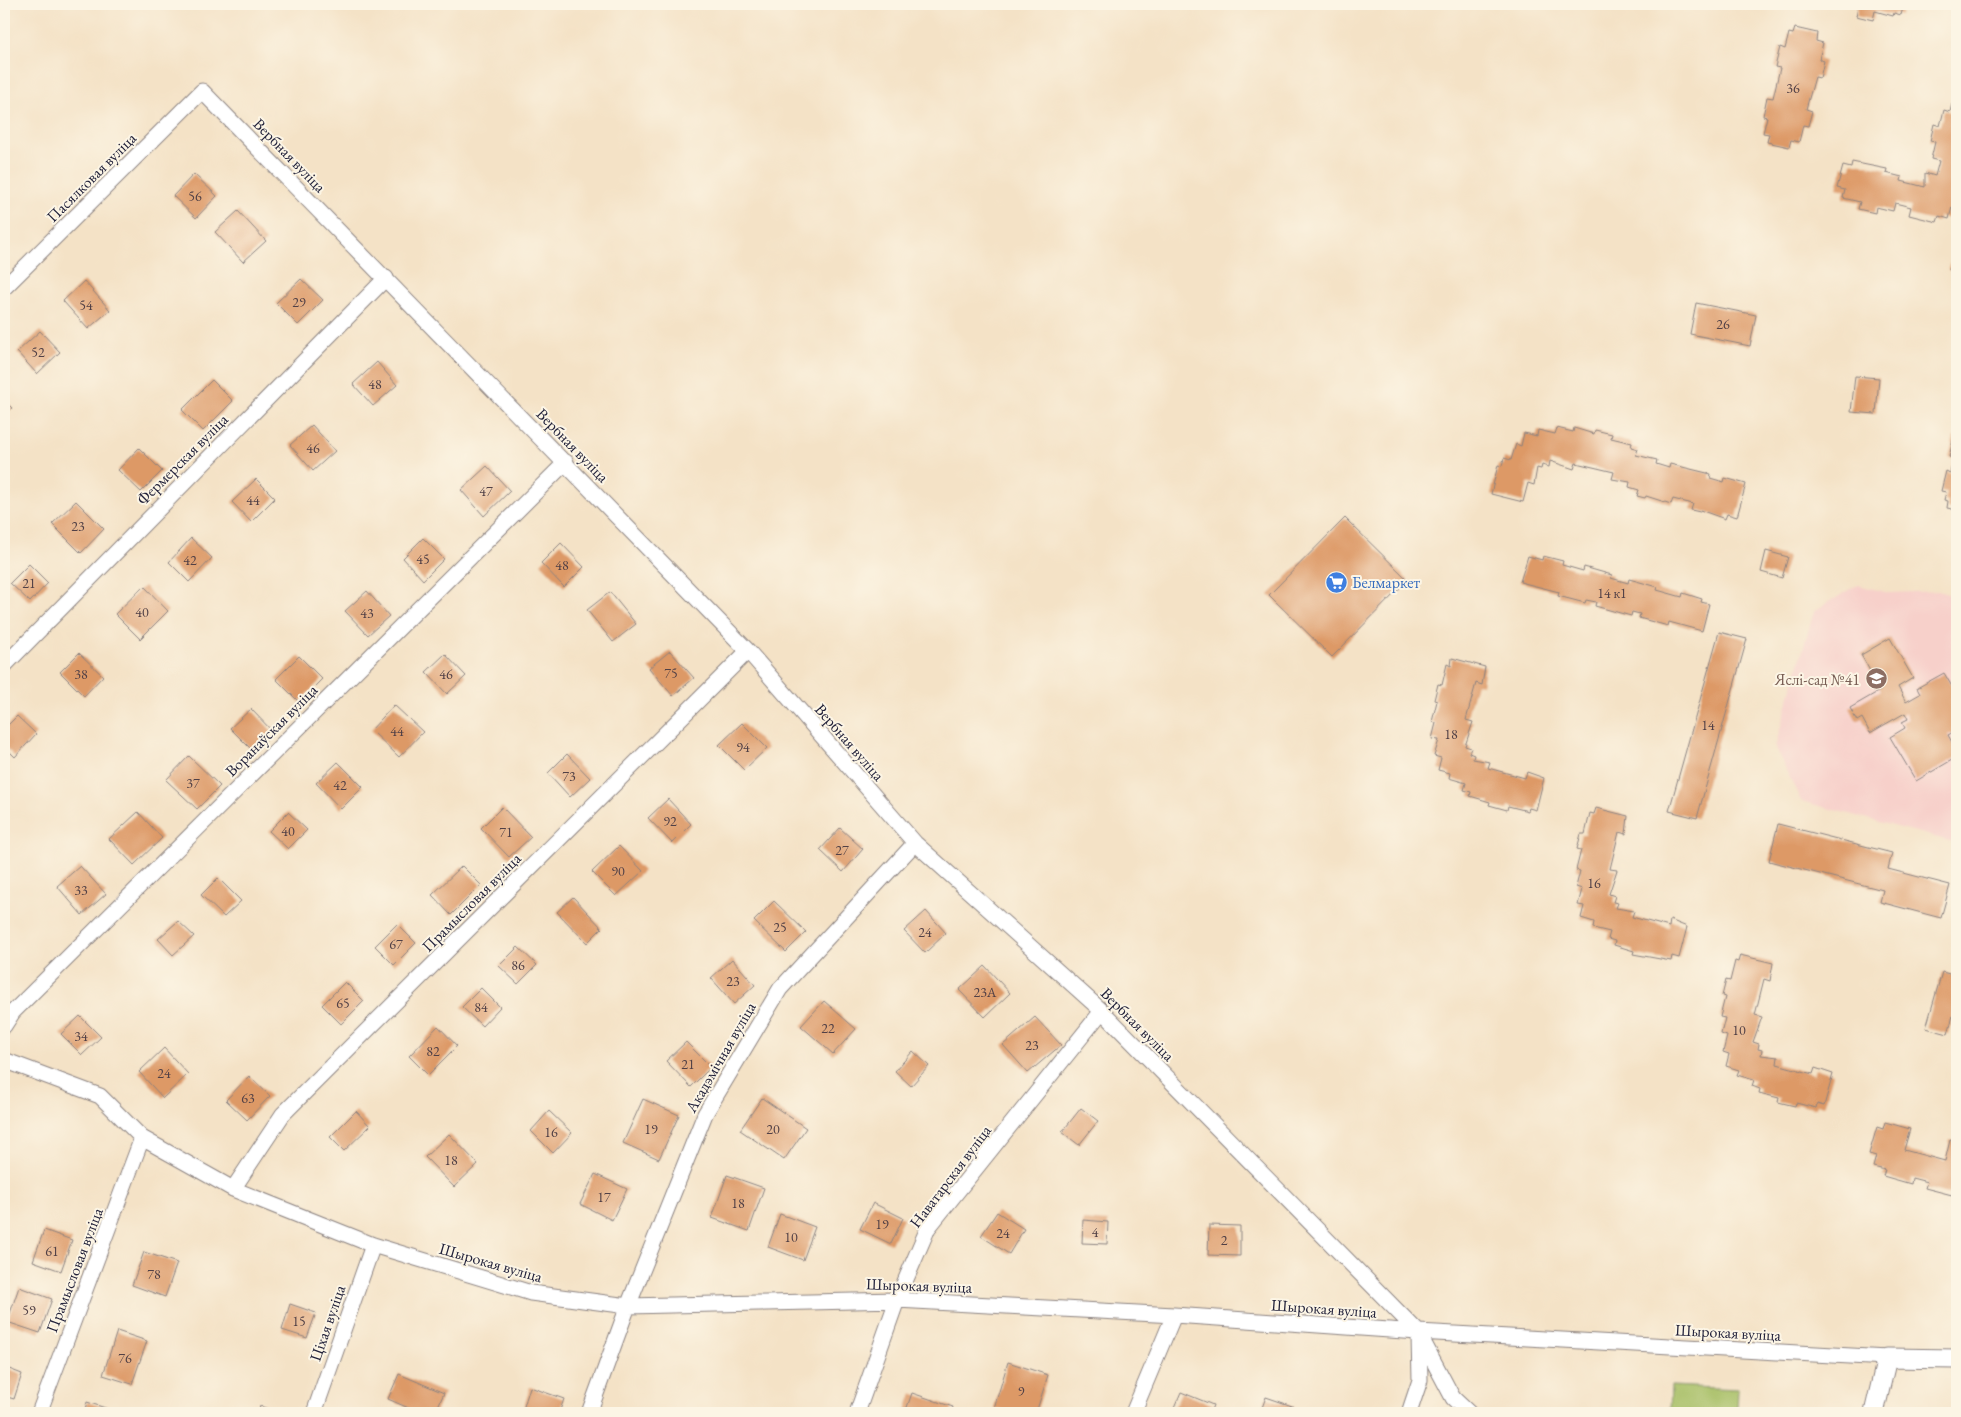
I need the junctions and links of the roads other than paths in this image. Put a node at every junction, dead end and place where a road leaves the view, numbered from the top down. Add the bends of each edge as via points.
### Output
1 (202, 91) joint
2 (386, 278) junction
3 (4, 288) edge
4 (566, 462) junction
5 (748, 651) junction
6 (4, 666) edge
7 (915, 843) junction
8 (1102, 1011) junction
9 (4, 1026) edge
10 (4, 1060) edge
11 (142, 1138) junction
12 (233, 1189) junction
13 (373, 1245) junction
14 (897, 1300) junction
15 (628, 1306) junction
16 (1174, 1315) junction
17 (1418, 1332) junction
18 (1887, 1358) junction
19 (1957, 1359) edge
20 (39, 1413) edge
21 (314, 1413) edge
22 (589, 1413) edge
23 (857, 1413) edge
24 (1133, 1413) edge
25 (1409, 1413) edge
26 (1469, 1413) edge
27 (1874, 1413) edge

1 - 2 street, Вербная вуліца
1 - 3 street, Пасялковая вуліца
2 - 4 street, Вербная вуліца
2 - 6 street, Фермерская вуліца
4 - 5 street, Вербная вуліца
4 - 9 street, Воранаўская вуліца via 13,1012
5 - 7 street, Вербная вуліца
5 - 12 street, Прамысловая вуліца via 283,1114
7 - 8 street, Вербная вуліца
7 - 15 street, Акадэмічная вуліца via 780,989 704,1114
8 - 14 street, Наватарская вуліца via 928,1228
8 - 17 street, Вербная вуліца
10 - 11 street, Шырокая вуліца via 100,1096
11 - 12 street, Шырокая вуліца
11 - 20 street, Прамысловая вуліца
12 - 13 street, Шырокая вуліца
13 - 15 street, Шырокая вуліца via 531,1293
13 - 21 street, Ціхая вуліца
14 - 15 street, Шырокая вуліца
14 - 16 street, Шырокая вуліца
14 - 23 street, Наватарская вуліца
15 - 22 street, Акадэмічная вуліца
16 - 17 street, Шырокая вуліца
16 - 24 street
17 - 18 street, Шырокая вуліца
17 - 25 street via 1420,1380
17 - 26 street, Вербная вуліца via 1453,1398
18 - 19 street
18 - 27 street

